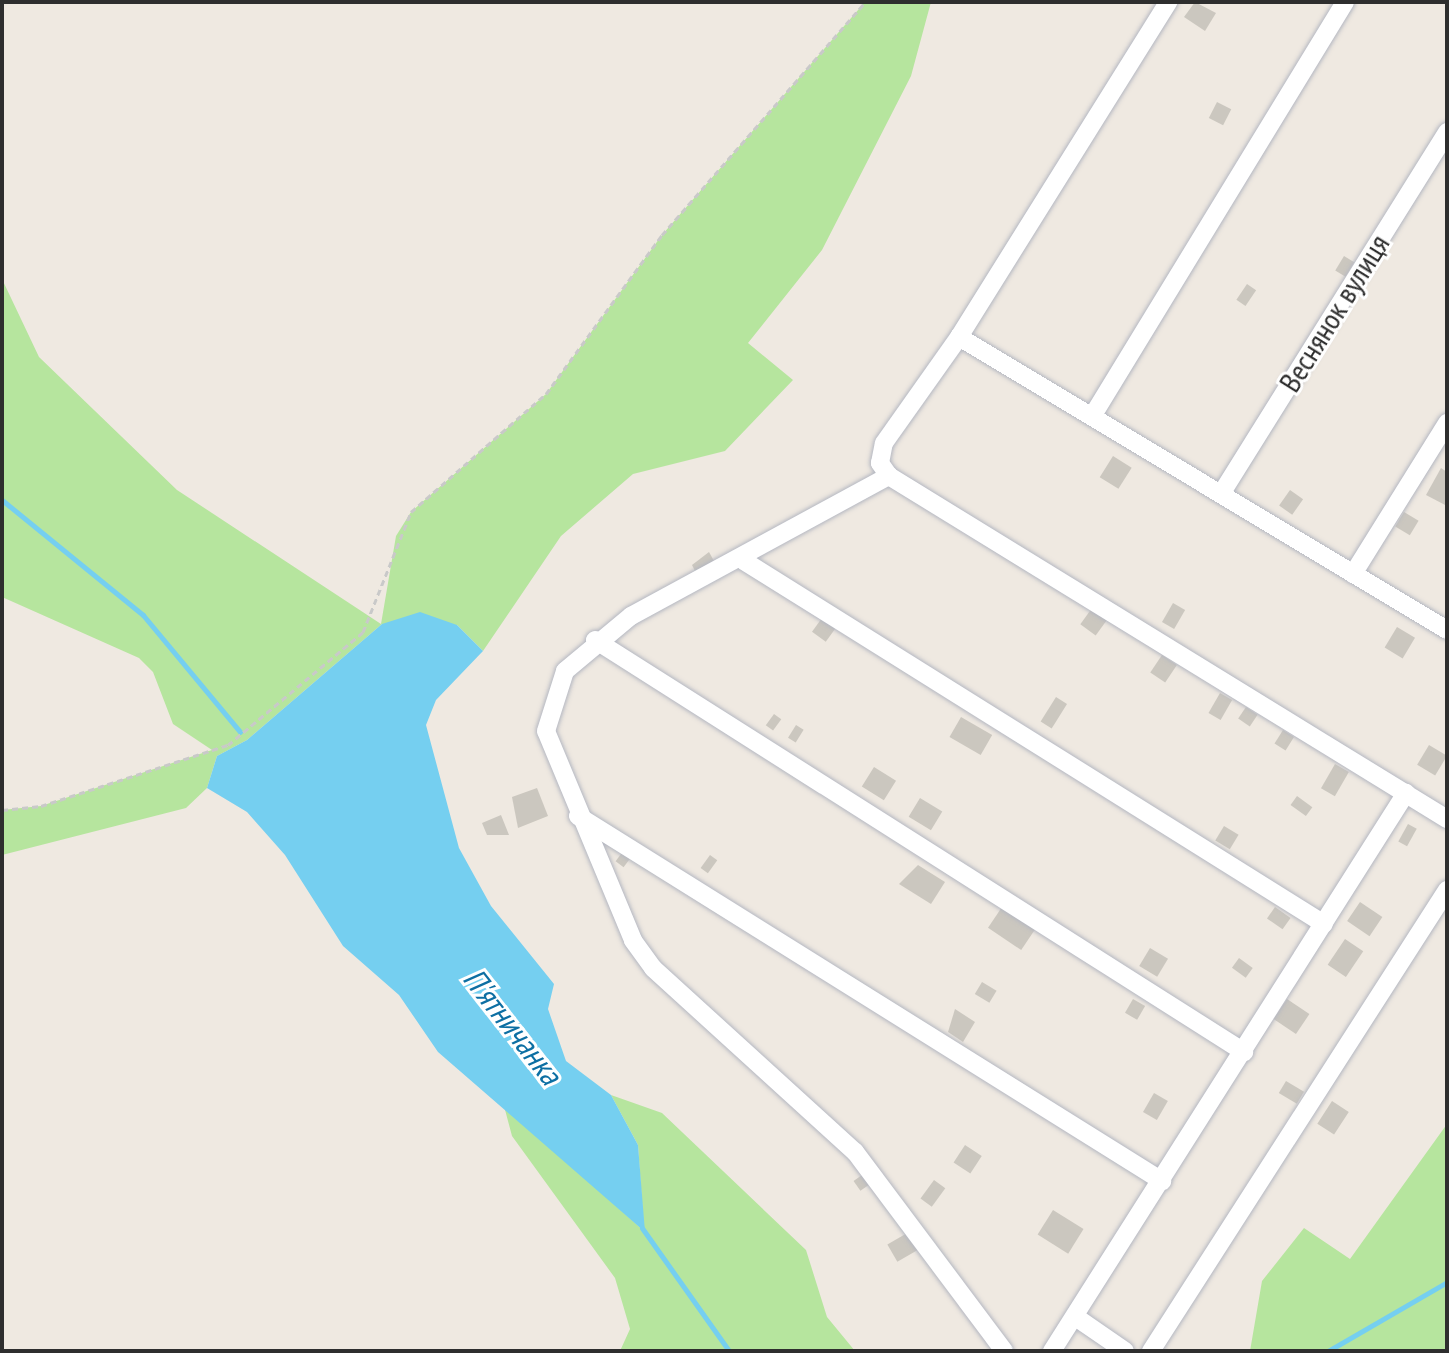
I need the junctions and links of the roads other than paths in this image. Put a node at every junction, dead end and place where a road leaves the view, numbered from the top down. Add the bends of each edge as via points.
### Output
1 (1168, 2) edge
2 (1345, 2) edge
3 (1447, 132) edge
4 (959, 337) junction
5 (1093, 415) junction
6 (1447, 423) edge
7 (889, 476) junction
8 (1221, 494) junction
9 (744, 561) junction
10 (1353, 574) junction
11 (1447, 630) edge
12 (595, 640) junction
13 (1406, 793) junction
14 (578, 816) junction
15 (1447, 819) edge
16 (1447, 890) edge
17 (1324, 924) junction
18 (1244, 1052) junction
19 (1162, 1181) junction
20 (1077, 1318) junction
21 (1004, 1351) edge
22 (1052, 1351) edge
23 (1125, 1351) edge
24 (1151, 1351) edge

1 - 4 street
2 - 5 street
3 - 8 street, Веснянок вулиця
4 - 5 street
4 - 7 street via 884,443 880,463
5 - 8 street
6 - 10 street
7 - 9 street
7 - 13 street
8 - 10 street
9 - 12 street
9 - 17 street
10 - 11 street
12 - 14 street via 565,671 546,715 551,749
12 - 18 street
13 - 15 street
13 - 17 street
14 - 19 street
14 - 21 street via 653,968 855,1152
16 - 24 street
17 - 18 street
18 - 19 street
19 - 20 street
20 - 22 street
20 - 23 street

